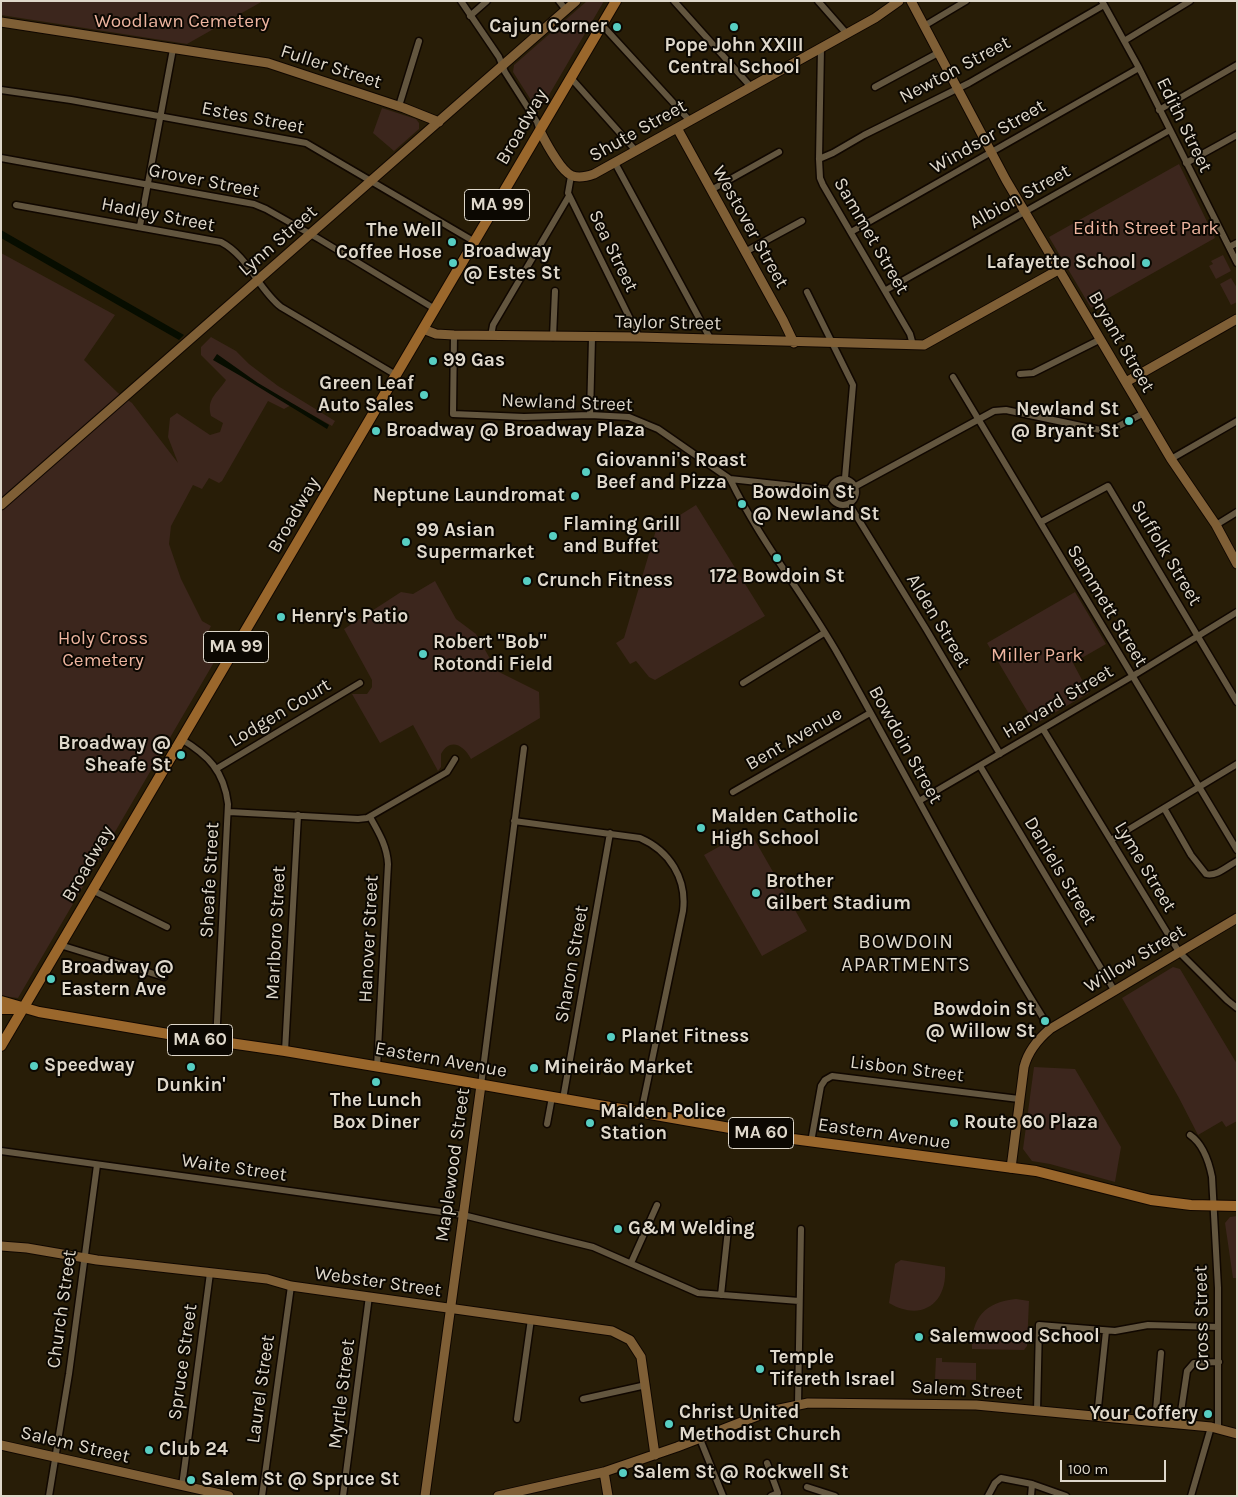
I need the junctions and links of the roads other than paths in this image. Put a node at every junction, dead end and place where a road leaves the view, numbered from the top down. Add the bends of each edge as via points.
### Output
1 (461, 1) edge
2 (487, 1) edge
3 (559, 1) edge
4 (576, 1) edge
5 (616, 1) edge
6 (674, 1) edge
7 (818, 1) edge
8 (899, 1) edge
9 (911, 1) edge
10 (966, 1) edge
11 (1190, 1) edge
12 (1103, 3) edge
13 (566, 10) junction
14 (470, 16) junction
15 (1, 22) edge
16 (602, 25) junction
17 (924, 26) junction
18 (847, 34) junction
19 (419, 41) dead end
20 (1124, 41) junction
21 (173, 48) junction
22 (821, 48) junction
23 (938, 54) junction
24 (1237, 65) edge
25 (502, 66) junction
26 (1140, 68) junction
27 (571, 78) junction
28 (751, 87) junction
29 (875, 87) dead end
30 (957, 89) junction
31 (1, 90) edge
32 (399, 106) junction
33 (1159, 110) junction
34 (161, 116) junction
35 (690, 121) junction
36 (439, 122) junction
37 (677, 128) junction
38 (1170, 130) junction
39 (540, 131) junction
40 (1237, 134) edge
41 (636, 151) junction
42 (779, 152) dead end
43 (991, 153) junction
44 (1, 158) edge
45 (819, 159) junction
46 (615, 163) junction
47 (1186, 163) junction
48 (571, 176) junction
49 (372, 180) junction
50 (148, 186) junction
51 (711, 190) junction
52 (569, 196) junction
53 (16, 205) dead end
54 (1025, 211) junction
55 (802, 220) dead end
56 (140, 226) junction
57 (851, 232) junction
58 (310, 235) junction
59 (475, 242) junction
60 (1237, 243) edge
61 (1229, 247) junction
62 (745, 252) junction
63 (1237, 263) edge
64 (1060, 269) junction
65 (258, 280) junction
66 (886, 290) junction
67 (554, 291) dead end
68 (807, 292) dead end
69 (435, 309) junction
70 (1237, 319) edge
71 (423, 328) junction
72 (454, 336) junction
73 (491, 336) junction
74 (554, 337) junction
75 (639, 337) junction
76 (592, 338) junction
77 (1102, 339) junction
78 (711, 340) junction
79 (794, 343) junction
80 (832, 343) junction
81 (913, 345) junction
82 (1020, 374) dead end
83 (396, 375) junction
84 (953, 377) dead end
85 (1126, 382) junction
86 (1144, 412) junction
87 (590, 415) junction
88 (979, 419) junction
89 (1237, 421) edge
90 (1172, 459) junction
91 (844, 478) junction
92 (730, 479) junction
93 (856, 486) junction
94 (830, 490) junction
95 (849, 504) junction
96 (1, 505) edge
97 (1237, 512) edge
98 (1041, 522) junction
99 (1216, 525) junction
100 (1237, 564) edge
101 (1237, 612) edge
102 (824, 632) junction
103 (1197, 635) junction
104 (1132, 677) junction
105 (360, 683) dead end
106 (743, 683) dead end
107 (1237, 702) edge
108 (870, 713) junction
109 (1044, 728) junction
110 (181, 739) junction
111 (524, 748) dead end
112 (1000, 754) junction
113 (455, 759) dead end
114 (1237, 764) edge
115 (980, 766) junction
116 (216, 769) junction
117 (1199, 787) junction
118 (733, 792) dead end
119 (919, 801) junction
120 (1164, 808) junction
121 (228, 812) junction
122 (298, 816) junction
123 (370, 817) junction
124 (514, 821) junction
125 (610, 833) junction
126 (1111, 840) junction
127 (1237, 850) edge
128 (1237, 861) edge
129 (92, 890) junction
130 (1237, 918) edge
131 (166, 927) dead end
132 (60, 945) junction
133 (1179, 952) junction
134 (164, 977) dead end
135 (1114, 990) junction
136 (1, 1002) edge
137 (23, 1008) junction
138 (1237, 1008) edge
139 (1, 1009) edge
140 (1050, 1029) junction
141 (216, 1042) junction
142 (1, 1046) edge
143 (285, 1051) junction
144 (377, 1067) junction
145 (481, 1085) junction
146 (552, 1097) junction
147 (1019, 1098) junction
148 (563, 1099) junction
149 (641, 1113) junction
150 (548, 1124) dead end
151 (1190, 1135) dead end
152 (812, 1142) junction
153 (1, 1151) edge
154 (97, 1165) junction
155 (1011, 1168) junction
156 (657, 1205) dead end
157 (1214, 1206) junction
158 (1237, 1206) edge
159 (463, 1214) junction
160 (729, 1220) dead end
161 (801, 1229) dead end
162 (1, 1246) edge
163 (84, 1258) junction
164 (631, 1263) junction
165 (210, 1273) junction
166 (291, 1286) junction
167 (722, 1295) junction
168 (369, 1296) junction
169 (799, 1301) junction
170 (450, 1309) junction
171 (531, 1319) junction
172 (1218, 1328) junction
173 (1106, 1331) junction
174 (1161, 1353) dead end
175 (1218, 1362) junction
176 (646, 1386) junction
177 (583, 1398) dead end
178 (798, 1404) junction
179 (1037, 1411) junction
180 (1097, 1417) junction
181 (517, 1419) dead end
182 (1155, 1422) junction
183 (1179, 1424) junction
184 (1214, 1428) junction
185 (1237, 1434) edge
186 (700, 1439) junction
187 (1, 1444) edge
188 (655, 1455) junction
189 (56, 1458) junction
190 (766, 1463) dead end
191 (604, 1472) junction
192 (1032, 1484) junction
193 (182, 1486) junction
194 (807, 1488) dead end
195 (49, 1496) edge
196 (229, 1496) edge
197 (262, 1496) edge
198 (343, 1496) edge
199 (425, 1496) edge
200 (498, 1496) edge
201 (608, 1496) edge
202 (722, 1496) edge
203 (771, 1496) edge
204 (835, 1496) edge
205 (988, 1496) edge
206 (1031, 1496) edge
207 (1066, 1496) edge
208 (1191, 1496) edge

1 - 14 street, Shute Street
2 - 14 street
3 - 13 street
4 - 13 main road, Lynn Street
5 - 16 main road, Broadway / MA 99
6 - 28 street
7 - 18 street
8 - 18 main road, Shute Street
9 - 17 main road, Bryant Street
10 - 17 street
11 - 20 street
12 - 20 street, Edith Street
12 - 30 street, Newton Street
13 - 25 main road, Lynn Street
14 - 25 street, Shute Street
15 - 21 main road, Fuller Street
16 - 27 main road, Broadway / MA 99
16 - 35 street
17 - 23 main road, Bryant Street
18 - 22 main road, Shute Street
19 - 32 street
20 - 26 street, Edith Street
21 - 32 main road, Fuller Street via 268,63
21 - 34 street
22 - 28 main road, Shute Street
22 - 45 street, Sammet Street
23 - 29 street
23 - 30 main road, Bryant Street
24 - 33 street
25 - 36 main road, Lynn Street
25 - 39 street, Shute Street
26 - 33 street, Edith Street
26 - 43 street, Windsor Street
27 - 39 main road, Broadway / MA 99
27 - 41 street
28 - 35 main road, Shute Street
30 - 43 main road, Bryant Street
30 - 45 street, Newton Street
31 - 34 street, Estes Street
32 - 36 main road, Fuller Street
33 - 38 street, Edith Street
34 - 49 street, Estes Street via 306,143
34 - 50 street
35 - 37 main road, Shute Street
36 - 49 main road, Lynn Street
37 - 41 main road, Shute Street
37 - 51 main road, Westover Street
38 - 47 street, Edith Street
38 - 54 street, Albion Street
39 - 48 main road, Shute Street via 562,170
39 - 59 main road, Broadway / MA 99
40 - 47 street
41 - 46 main road, Shute Street
42 - 51 street
43 - 54 main road, Bryant Street
43 - 57 street, Windsor Street
44 - 50 street, Grover Street
45 - 57 street, Sammet Street via 823,185
46 - 48 main road, Shute Street via 590,176
46 - 78 street
47 - 61 street, Edith Street
48 - 52 street, Sea Street
49 - 58 main road, Lynn Street
49 - 59 street, Estes Street
50 - 56 street
50 - 58 street, Grover Street via 254,204
51 - 62 main road, Westover Street
52 - 73 street via 492,325
52 - 75 street, Sea Street
53 - 56 street, Hadley Street
54 - 64 main road, Bryant Street
54 - 66 street, Albion Street
55 - 62 street
56 - 65 street, Hadley Street via 221,242 234,250
57 - 66 street, Sammet Street
58 - 65 main road, Lynn Street
58 - 69 street, Grover Street
59 - 69 main road, Broadway / MA 99
60 - 61 street
61 - 63 street, Edith Street
62 - 79 main road, Westover Street
64 - 77 main road, Bryant Street
64 - 81 main road, Taylor Street via 927,344
65 - 83 street, Hadley Street via 281,307
65 - 96 main road, Lynn Street
66 - 81 street, Sammet Street
67 - 74 street
68 - 80 street
69 - 71 main road, Broadway / MA 99
70 - 85 main road
71 - 72 main road, Taylor Street via 436,334
71 - 83 main road, Broadway / MA 99
72 - 73 main road, Taylor Street
72 - 87 street, Newland Street via 453,414
73 - 74 main road, Taylor Street
74 - 76 main road, Taylor Street
75 - 76 main road, Taylor Street
75 - 78 main road, Taylor Street
76 - 87 street
77 - 82 street via 1033,373
77 - 85 main road, Bryant Street
78 - 79 main road, Taylor Street
79 - 80 main road, Taylor Street
80 - 81 main road, Taylor Street
80 - 91 street via 854,385
83 - 110 main road, Broadway / MA 99
84 - 88 street, Sammett Street
85 - 86 main road, Bryant Street
86 - 88 street via 1108,431 1006,410 994,411
86 - 90 main road, Bryant Street
87 - 92 street, Newland Street via 642,421
88 - 93 street
88 - 98 street, Sammett Street
89 - 90 street
90 - 99 main road, Bryant Street
91 - 93 street
91 - 94 street via 835,481
92 - 94 street, Newland Street
92 - 102 street, Bowdoin Street via 744,508
93 - 95 street via 856,496
94 - 95 street via 834,501 841,505
95 - 112 street, Alden Street
97 - 99 street
98 - 103 street, Suffolk Street via 1108,486
98 - 104 street, Sammett Street
99 - 100 main road, Bryant Street
101 - 103 street, Harvard Street
102 - 106 street
102 - 108 street, Bowdoin Street
103 - 104 street, Harvard Street
103 - 107 street, Suffolk Street
104 - 109 street, Harvard Street
104 - 117 street, Sammett Street
105 - 116 street, Lodgen Court
108 - 118 street, Bent Avenue
108 - 119 street, Bowdoin Street
109 - 112 street, Harvard Street
109 - 126 street, Lyme Street
110 - 116 street, Sheafe Street via 200,750
110 - 129 main road, Broadway / MA 99
111 - 124 street, Maplewood Street
112 - 115 street, Harvard Street
113 - 123 street via 447,772
114 - 117 street
115 - 119 street, Harvard Street
115 - 135 street, Daniels Street
116 - 121 street, Sheafe Street via 226,789
117 - 120 street
117 - 127 street, Sammett Street
119 - 140 street, Bowdoin Street
120 - 126 street
120 - 128 street via 1206,874 1216,873
121 - 122 street
121 - 141 street, Sheafe Street
122 - 123 street
122 - 143 street, Marlboro Street
123 - 144 street, Hanover Street via 384,842 388,864
124 - 125 street
124 - 145 street, Maplewood Street
125 - 148 street, Sharon Street
125 - 149 street via 640,838 663,853 680,877 683,893 683,912
126 - 133 street, Lyme Street
129 - 131 street
129 - 132 main road, Broadway / MA 99
130 - 133 main road, Willow Street
132 - 134 street
132 - 137 main road, Broadway / MA 99
133 - 135 main road, Willow Street
133 - 138 street, Lyme Street
135 - 140 main road, Willow Street
136 - 137 main road, Eastern Avenue / MA 60
137 - 139 main road, Eastern Avenue / MA 60
137 - 141 main road, Eastern Avenue / MA 60
137 - 142 main road, Broadway / MA 99
140 - 147 main road, Willow Street via 1028,1055
141 - 143 main road, Eastern Avenue / MA 60
143 - 144 main road, Eastern Avenue / MA 60
144 - 145 main road, Eastern Avenue / MA 60
145 - 146 main road, Eastern Avenue / MA 60
145 - 159 main road, Maplewood Street
146 - 148 main road, Eastern Avenue / MA 60
146 - 150 street
147 - 152 street, Lisbon Street via 832,1076 821,1086
147 - 155 main road, Willow Street
148 - 149 main road, Eastern Avenue / MA 60
149 - 152 main road, Eastern Avenue / MA 60
151 - 157 street via 1199,1144 1209,1164
152 - 155 main road, Eastern Avenue / MA 60
153 - 154 street, Waite Street
154 - 159 street, Waite Street
154 - 163 street, Church Street
155 - 157 main road, Eastern Avenue / MA 60 via 1054,1175 1151,1200
156 - 164 street
157 - 158 main road, Eastern Avenue / MA 60
157 - 172 street, Cross Street
159 - 164 street, Waite Street via 591,1246
159 - 170 main road, Maplewood Street
160 - 167 street
161 - 169 street
162 - 163 main road, Webster Street
163 - 165 main road, Webster Street
163 - 189 street, Church Street
164 - 167 street, Waite Street via 693,1291
165 - 166 main road, Webster Street via 267,1279
165 - 193 street, Spruce Street
166 - 168 main road, Webster Street
166 - 197 street, Laurel Street
167 - 169 street, Waite Street
168 - 170 main road, Webster Street
168 - 198 street, Myrtle Street
169 - 178 street
170 - 171 main road, Webster Street
170 - 199 main road, Maplewood Street
171 - 176 main road, Webster Street via 620,1333 640,1354
171 - 181 street
172 - 173 street via 1148,1324
172 - 175 street, Cross Street
173 - 179 street via 1039,1325
173 - 180 street
174 - 182 street
175 - 183 street via 1194,1363 1187,1371
175 - 184 street, Cross Street
176 - 177 street
176 - 188 main road, Webster Street
178 - 179 main road, Salem Street via 976,1405
178 - 186 main road, Salem Street via 770,1411
179 - 180 main road, Salem Street
180 - 182 main road, Salem Street
182 - 183 main road, Salem Street
183 - 184 main road, Salem Street
184 - 185 main road, Salem Street
184 - 208 street, Cross Street
186 - 188 main road, Salem Street
186 - 202 street
187 - 189 main road, Salem Street
188 - 191 main road, Salem Street
189 - 193 main road, Salem Street
189 - 195 street, Church Street
190 - 203 street via 778,1493
191 - 200 main road, Salem Street
191 - 201 main road
192 - 205 street via 1001,1478
192 - 206 street
192 - 207 street
193 - 196 main road, Salem Street
194 - 204 street

